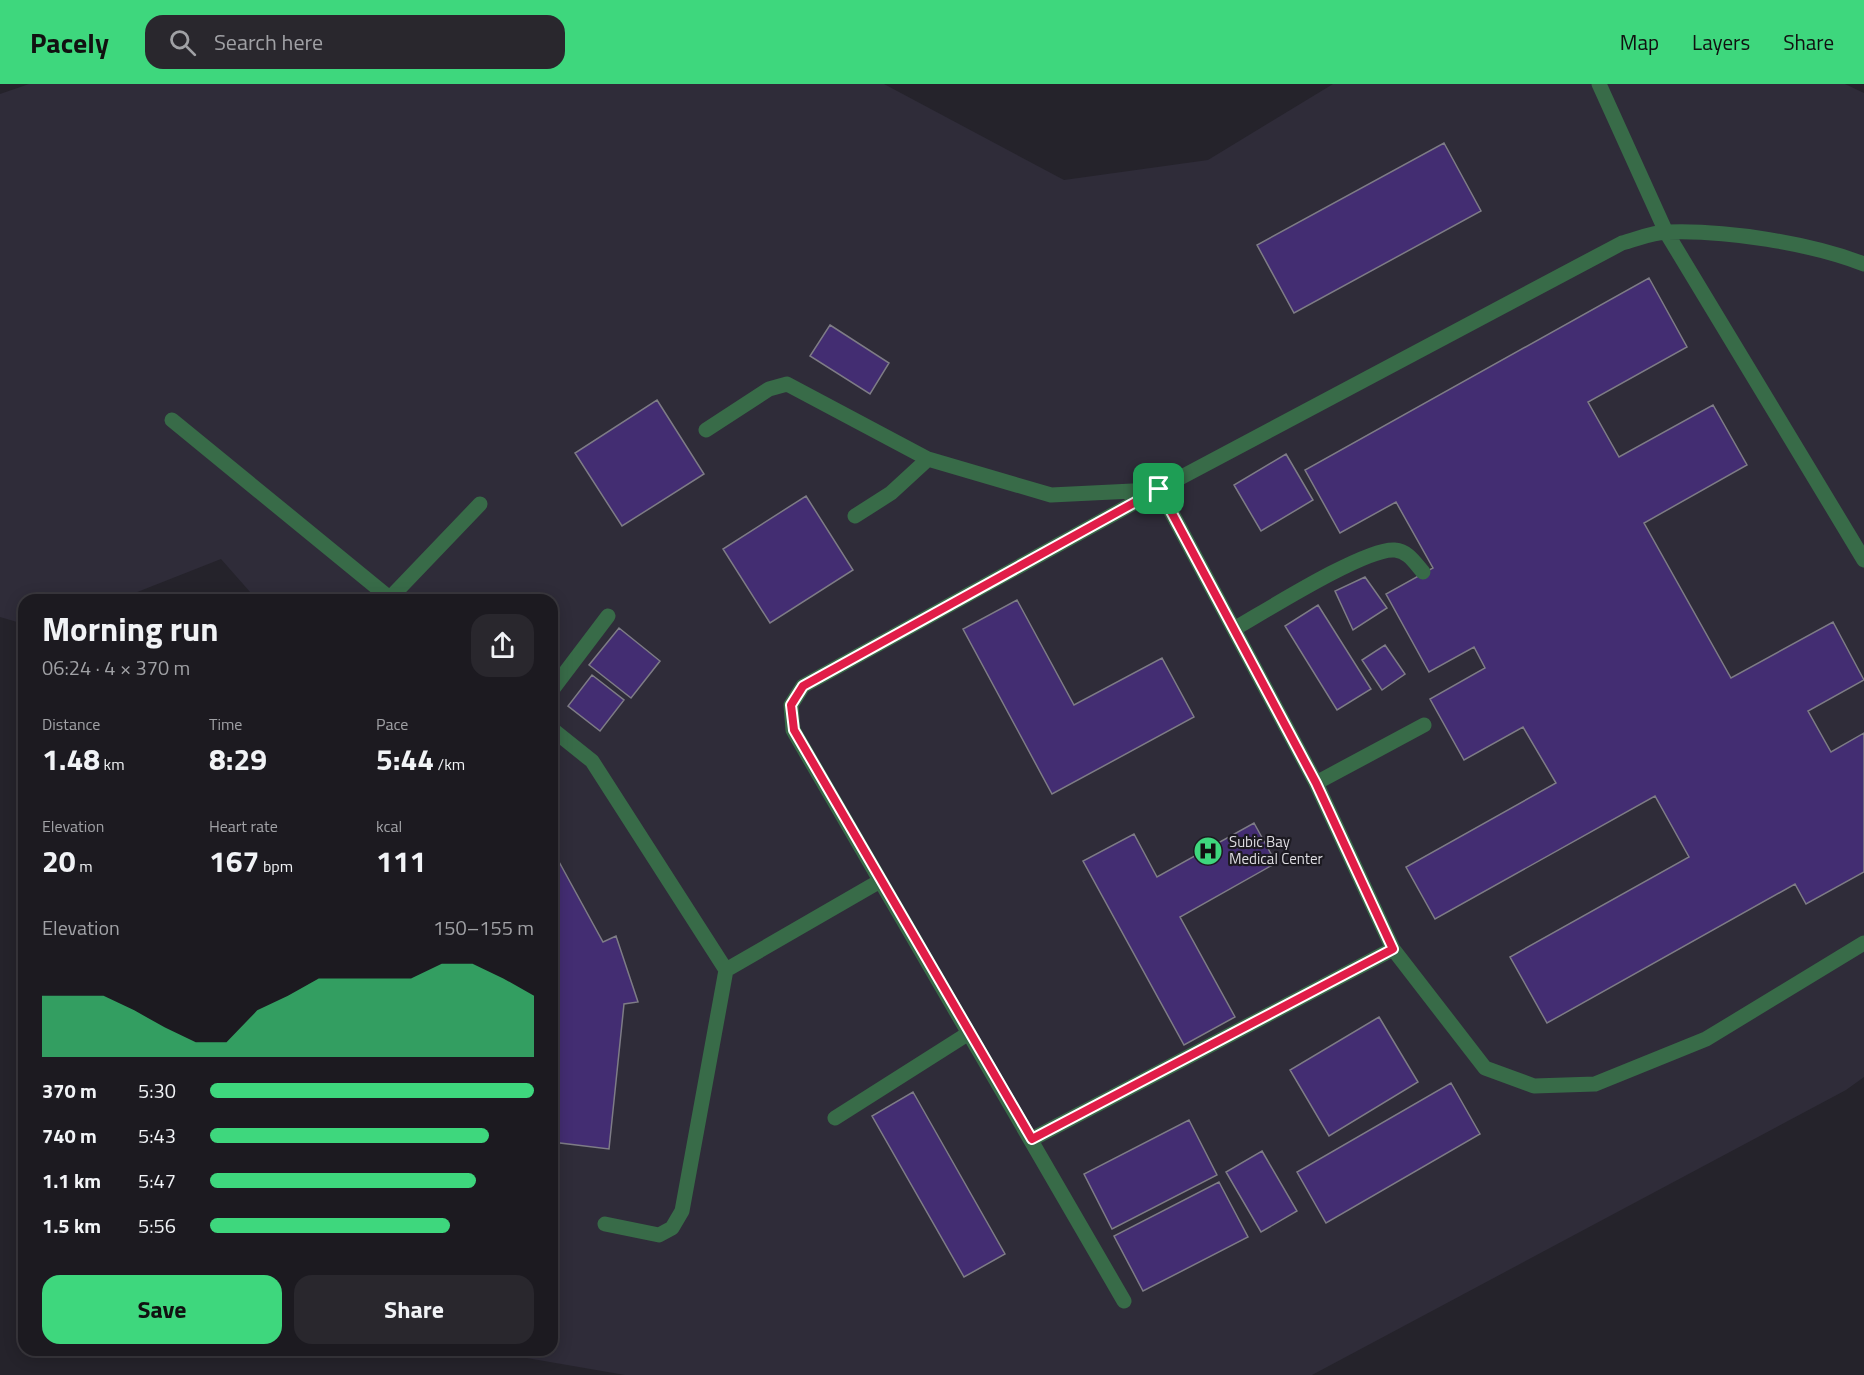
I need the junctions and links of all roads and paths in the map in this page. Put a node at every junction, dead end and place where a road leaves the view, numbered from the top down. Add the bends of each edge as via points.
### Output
1 (1599, 84) edge
2 (1666, 232) junction
3 (1864, 264) edge
4 (172, 420) dead end
5 (706, 430) dead end
6 (928, 459) junction
7 (1159, 489) junction
8 (480, 504) dead end
9 (855, 516) dead end
10 (1864, 560) edge
11 (1423, 572) dead end
12 (385, 594) edge
13 (396, 594) edge
14 (608, 616) dead end
15 (1234, 629) junction
16 (558, 682) edge
17 (1424, 725) dead end
18 (558, 734) edge
19 (1316, 783) junction
20 (880, 881) junction
21 (1864, 943) edge
22 (1393, 949) junction
23 (726, 970) junction
24 (969, 1033) junction
25 (835, 1118) dead end
26 (1032, 1139) junction
27 (605, 1224) dead end
28 (1124, 1301) dead end

1 - 2 lane
2 - 3 lane via 1749,237
2 - 7 lane via 1622,243
2 - 10 lane
4 - 12 lane
5 - 6 lane via 769,389 787,384
6 - 7 lane via 1051,495
6 - 9 lane via 891,494
7 - 15 lane
7 - 20 lane via 803,686 791,705 794,730
8 - 13 lane
11 - 15 lane via 1407,554 1383,550 1335,572
14 - 16 lane
15 - 19 lane
17 - 19 lane
18 - 23 lane via 592,761
19 - 22 lane
20 - 23 lane
20 - 24 lane
21 - 22 lane via 1706,1039 1595,1084 1534,1086 1485,1068
22 - 26 lane
23 - 27 lane via 682,1211 672,1228 658,1235
24 - 25 lane
24 - 26 lane
26 - 28 lane

